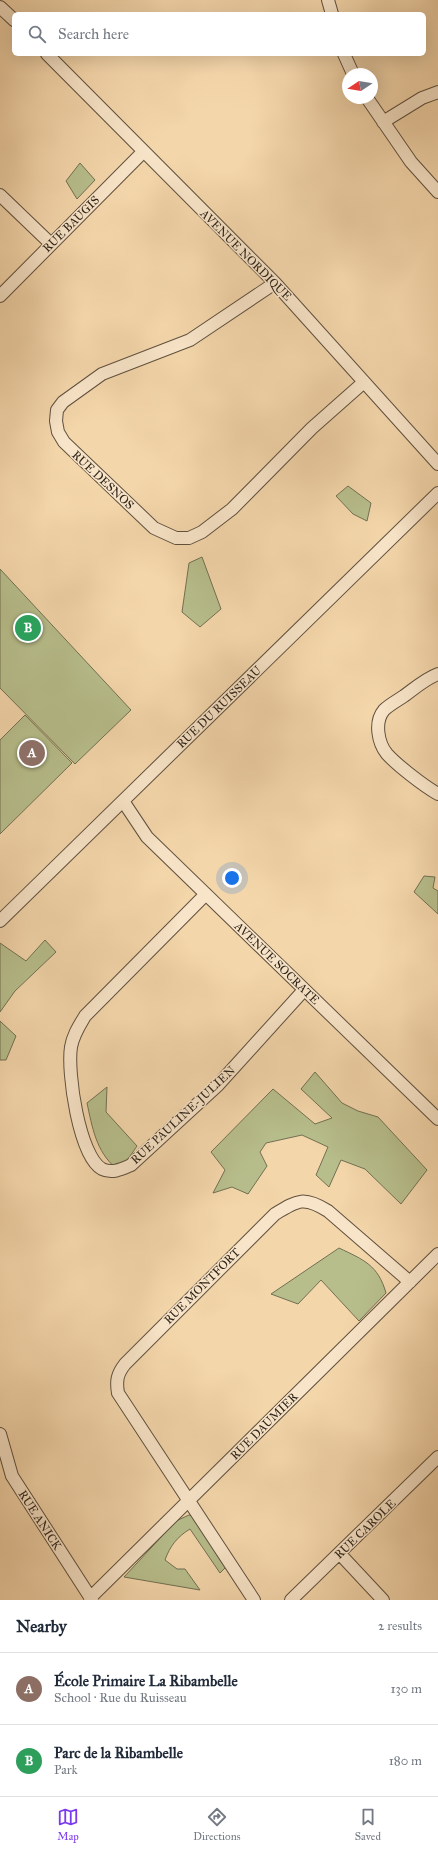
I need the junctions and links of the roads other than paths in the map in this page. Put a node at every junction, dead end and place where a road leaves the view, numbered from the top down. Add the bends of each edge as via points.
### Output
1 (328, 0) edge
2 (0, 7) edge
3 (331, 12) edge
4 (12, 18) edge
5 (49, 56) edge
6 (345, 56) edge
7 (350, 68) edge
8 (438, 92) edge
9 (371, 104) edge
10 (383, 122) junction
11 (143, 152) junction
12 (438, 192) edge
13 (0, 195) edge
14 (51, 244) junction
15 (275, 283) junction
16 (0, 296) edge
17 (364, 382) junction
18 (438, 464) edge
19 (438, 493) edge
20 (438, 674) edge
21 (438, 794) edge
22 (123, 801) junction
23 (206, 894) junction
24 (0, 921) edge
25 (304, 990) junction
26 (438, 1119) edge
27 (438, 1254) edge
28 (410, 1282) junction
29 (0, 1434) edge
30 (438, 1457) edge
31 (189, 1500) junction
32 (340, 1554) junction
33 (91, 1599) edge
34 (254, 1600) edge
35 (292, 1600) edge
36 (383, 1600) edge

1 - 3 street
2 - 4 street
5 - 11 street, AVENUE NORDIQUE
6 - 7 street
8 - 10 street via 422,98
9 - 10 street
10 - 12 street via 411,162
11 - 14 street, RUE BAUGIS
11 - 15 street, AVENUE NORDIQUE
13 - 14 street
14 - 16 street, RUE BAUGIS
15 - 17 street, AVENUE NORDIQUE
15 - 17 street, RUE DESNOS via 190,340 102,374 63,402 57,410 56,421 58,432 64,442 154,528 176,538 189,538 202,532 232,510 312,428
17 - 18 street, AVENUE NORDIQUE
19 - 22 street, RUE DU RUISSEAU
20 - 21 street via 384,710 378,732 387,753 427,788
22 - 23 street, AVENUE SOCRATE via 148,837
22 - 24 street, RUE DU RUISSEAU
23 - 25 street, AVENUE SOCRATE
23 - 25 street, RUE PAULINE-JULIEN via 85,1016 76,1032 71,1048 72,1083 82,1138 95,1163 111,1172 131,1164 218,1085
25 - 26 street, AVENUE SOCRATE
27 - 28 street, RUE DAUMIER
28 - 31 street, RUE DAUMIER
28 - 31 street, RUE MONTFORT via 328,1211 314,1202 302,1201 288,1206 275,1214 241,1246 118,1372 118,1393
29 - 33 street, RUE ANICK via 12,1476
30 - 32 street, RUE CAROLE
31 - 33 street, RUE DAUMIER
31 - 34 street
32 - 35 street, RUE CAROLE
32 - 36 street

